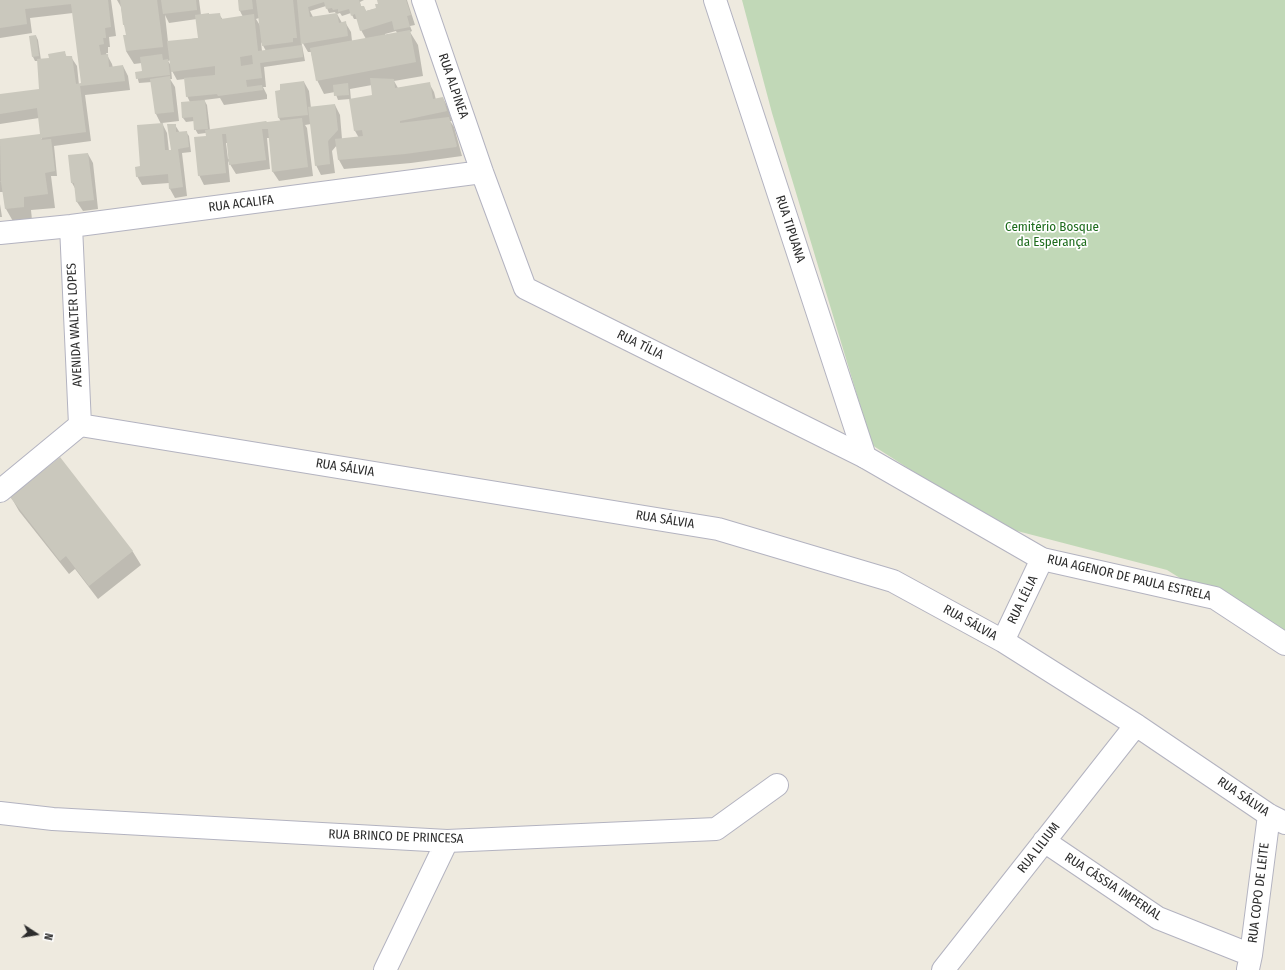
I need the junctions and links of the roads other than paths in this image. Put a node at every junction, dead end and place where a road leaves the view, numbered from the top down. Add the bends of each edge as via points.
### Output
1 (423, 0) edge
2 (715, 0) edge
3 (482, 172) junction
4 (70, 226) junction
5 (0, 233) edge
6 (80, 425) junction
7 (865, 457) junction
8 (0, 491) edge
9 (1042, 559) junction
10 (1003, 641) junction
11 (1285, 644) edge
12 (1136, 725) junction
13 (777, 785) dead end
14 (0, 813) edge
15 (1277, 819) edge
16 (447, 841) junction
17 (1044, 841) junction
18 (1249, 963) edge
19 (385, 970) edge
20 (943, 970) edge

1 - 3 street, RUA ALPINEA
2 - 7 street, RUA TIPUANA
3 - 4 street, RUA ACALIFA
3 - 7 street, RUA TÍLIA via 525,288
4 - 5 street, RUA ACALIFA
4 - 6 street, AVENIDA WALTER LOPES
6 - 8 street
6 - 10 street, RUA SÁLVIA via 718,529 893,581
7 - 9 street, RUA AGENOR DE PAULA ESTRELA
9 - 10 street, RUA LÉLIA
9 - 11 street, RUA AGENOR DE PAULA ESTRELA via 1215,598
10 - 12 street, RUA SÁLVIA
12 - 15 street, RUA SÁLVIA
12 - 17 street, RUA LILIUM
13 - 16 street, RUA BRINCO DE PRINCESA via 716,829
14 - 16 street, RUA BRINCO DE PRINCESA via 53,819
15 - 18 street, RUA COPO DE LEITE
16 - 19 street
17 - 18 street, RUA CÁSSIA IMPERIAL via 1158,918
17 - 20 street, RUA LILIUM

